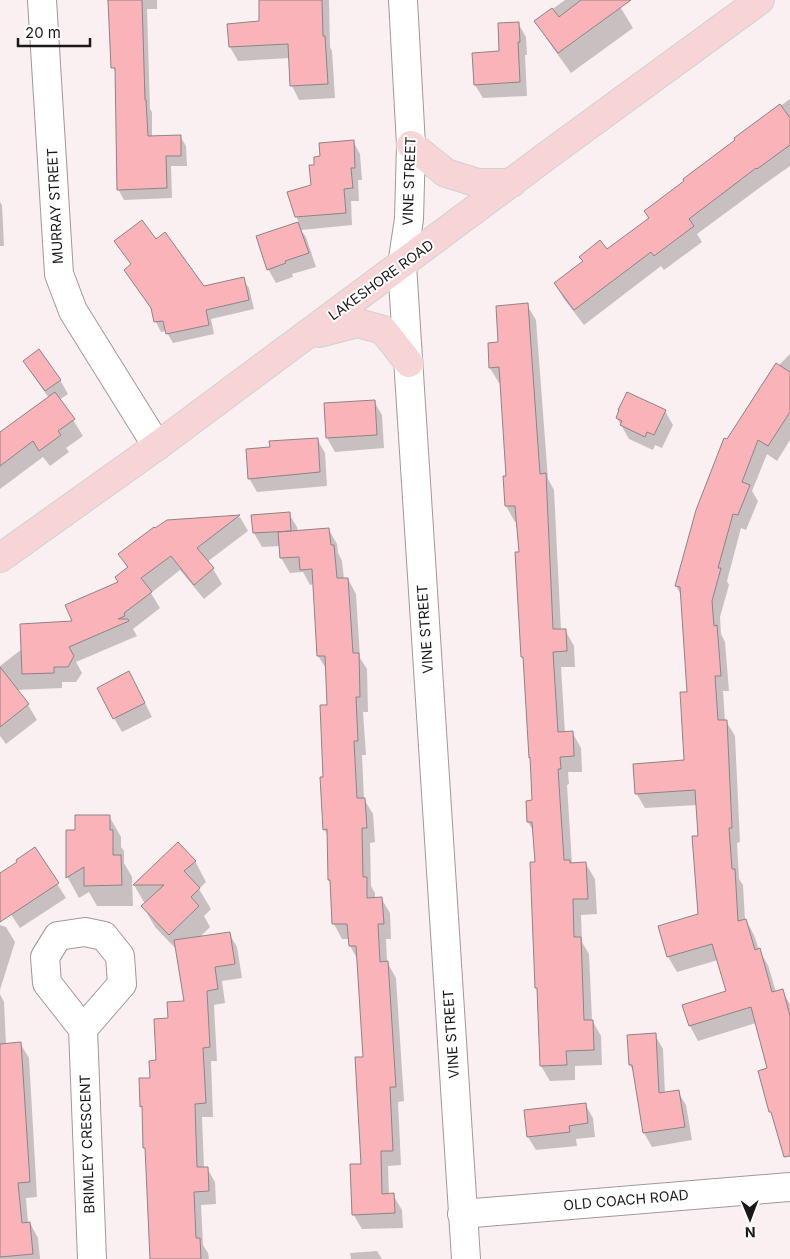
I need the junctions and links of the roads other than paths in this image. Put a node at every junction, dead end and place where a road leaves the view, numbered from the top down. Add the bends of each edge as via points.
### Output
1 (42, 0) edge
2 (404, 0) edge
3 (760, 0) edge
4 (411, 145) junction
5 (512, 183) junction
6 (402, 265) junction
7 (303, 337) junction
8 (409, 363) junction
9 (156, 446) junction
10 (0, 558) edge
11 (83, 1029) dead end
12 (790, 1187) edge
13 (462, 1214) junction
14 (92, 1259) edge
15 (466, 1259) edge

1 - 9 street, MURRAY STREET via 59,274 73,311
2 - 4 street, VINE STREET
3 - 5 main road, LAKESHORE ROAD
4 - 5 main road via 446,173 478,183
4 - 6 street, VINE STREET via 410,219
5 - 6 main road, LAKESHORE ROAD
6 - 7 main road, LAKESHORE ROAD
6 - 8 street, VINE STREET
7 - 8 main road via 358,322 383,330
7 - 9 main road, LAKESHORE ROAD
8 - 13 street, VINE STREET
9 - 10 main road, LAKESHORE ROAD
11 - 14 street, BRIMLEY CRESCENT
12 - 13 street, OLD COACH ROAD
13 - 15 street, VINE STREET

